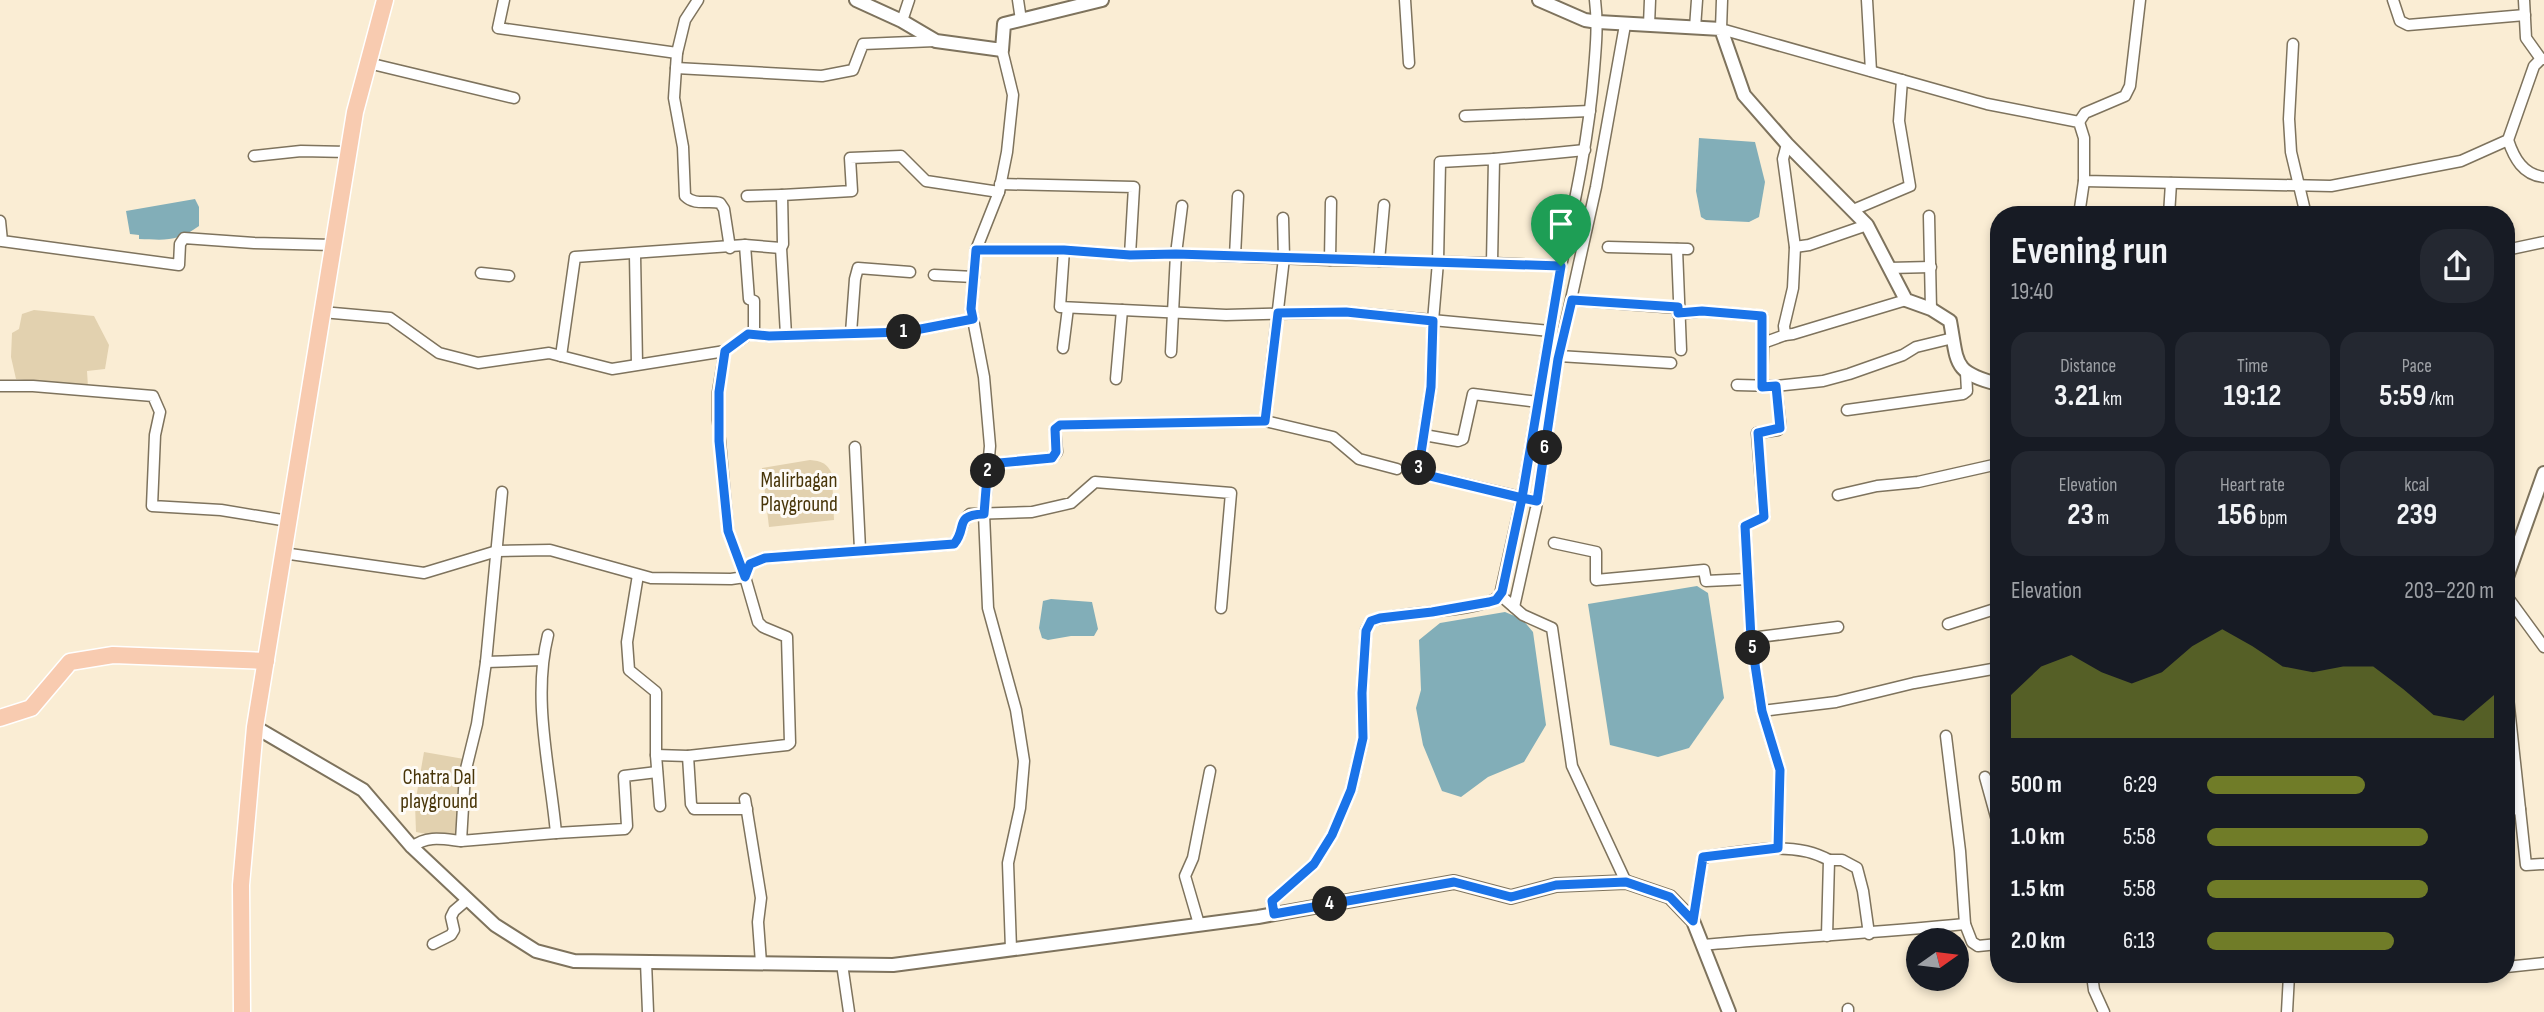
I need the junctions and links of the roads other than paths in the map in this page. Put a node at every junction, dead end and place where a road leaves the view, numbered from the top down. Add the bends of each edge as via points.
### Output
1 (385, 0) edge
2 (504, 0) edge
3 (698, 0) edge
4 (856, 0) edge
5 (909, 0) edge
6 (1018, 0) edge
7 (1405, 0) edge
8 (1539, 0) edge
9 (1595, 0) edge
10 (1650, 0) edge
11 (1697, 0) edge
12 (1722, 0) edge
13 (1867, 0) edge
14 (2140, 0) edge
15 (2393, 0) edge
16 (2524, 0) edge
17 (1094, 1) edge
18 (2525, 15) junction
19 (1021, 20) junction
20 (902, 21) junction
21 (1598, 22) junction
22 (1625, 25) junction
23 (1649, 25) junction
24 (1695, 28) junction
25 (1721, 29) junction
26 (936, 41) junction
27 (2293, 44) dead end
28 (1002, 50) junction
29 (677, 53) junction
30 (2542, 59) edge
31 (1409, 63) dead end
32 (368, 64) junction
33 (676, 68) junction
34 (1871, 71) junction
35 (1902, 80) junction
36 (514, 98) dead end
37 (1590, 111) junction
38 (1465, 116) dead end
39 (2078, 122) junction
40 (2508, 140) junction
41 (1787, 144) junction
42 (1585, 150) junction
43 (348, 152) junction
44 (254, 156) dead end
45 (1494, 159) junction
46 (2544, 177) edge
47 (2084, 181) junction
48 (2171, 183) junction
49 (2299, 186) junction
50 (1000, 188) junction
51 (782, 195) junction
52 (747, 196) dead end
53 (1238, 196) dead end
54 (1331, 202) dead end
55 (1384, 205) dead end
56 (1182, 206) dead end
57 (2080, 206) edge
58 (2170, 206) edge
59 (2304, 206) edge
60 (1853, 210) junction
61 (1929, 216) dead end
62 (1283, 218) dead end
63 (0, 220) edge
64 (1867, 225) junction
65 (2544, 242) edge
66 (333, 245) junction
67 (745, 245) junction
68 (1608, 247) dead end
69 (1795, 247) junction
70 (730, 248) junction
71 (780, 248) junction
72 (2515, 248) edge
73 (976, 250) junction
74 (1064, 250) junction
75 (1176, 254) junction
76 (635, 255) junction
77 (1130, 255) junction
78 (1235, 256) junction
79 (1284, 258) junction
80 (1330, 260) junction
81 (1379, 261) junction
82 (1438, 262) junction
83 (1492, 262) junction
84 (1561, 266) junction
85 (1931, 267) junction
86 (1889, 268) junction
87 (910, 272) dead end
88 (481, 273) dead end
89 (934, 275) dead end
90 (509, 276) dead end
91 (974, 277) junction
92 (1572, 300) junction
93 (1906, 300) junction
94 (1068, 308) junction
95 (1931, 309) junction
96 (1122, 310) junction
97 (1678, 310) junction
98 (322, 312) junction
99 (1173, 312) junction
100 (1278, 313) junction
101 (973, 319) junction
102 (1433, 321) junction
103 (1550, 331) junction
104 (851, 333) junction
105 (754, 334) junction
106 (786, 335) junction
107 (1785, 335) junction
108 (1953, 338) junction
109 (1763, 343) junction
110 (1063, 348) dead end
111 (1681, 350) dead end
112 (725, 351) junction
113 (1171, 352) dead end
114 (561, 356) junction
115 (1559, 356) junction
116 (1671, 363) dead end
117 (637, 364) junction
118 (1966, 373) junction
119 (1116, 379) dead end
120 (1990, 382) edge
121 (1737, 385) dead end
122 (0, 386) edge
123 (1776, 386) junction
124 (1762, 387) junction
125 (1538, 402) junction
126 (1846, 410) dead end
127 (1265, 421) junction
128 (1424, 435) junction
129 (855, 447) dead end
130 (988, 464) junction
131 (1990, 466) edge
132 (1397, 469) dead end
133 (2544, 473) edge
134 (502, 492) dead end
135 (1838, 495) dead end
136 (1522, 498) junction
137 (1537, 501) junction
138 (2539, 502) edge
139 (984, 514) junction
140 (288, 521) junction
141 (1554, 544) dead end
142 (860, 549) junction
143 (497, 551) junction
144 (283, 553) junction
145 (2515, 559) edge
146 (638, 575) junction
147 (745, 577) junction
148 (1748, 579) junction
149 (1500, 596) junction
150 (2515, 606) edge
151 (1514, 607) junction
152 (1221, 608) dead end
153 (1990, 611) edge
154 (1948, 624) dead end
155 (1838, 627) dead end
156 (548, 635) dead end
157 (1751, 638) junction
158 (2544, 647) edge
159 (266, 660) junction
160 (542, 660) junction
161 (486, 663) junction
162 (1990, 669) edge
163 (1762, 711) junction
164 (0, 719) edge
165 (255, 727) junction
166 (1947, 736) dead end
167 (656, 755) junction
168 (688, 756) junction
169 (2515, 763) edge
170 (1210, 771) dead end
171 (657, 772) junction
172 (1986, 777) dead end
173 (1990, 793) edge
174 (660, 806) dead end
175 (2515, 809) edge
176 (2520, 809) junction
177 (556, 833) junction
178 (461, 841) junction
179 (412, 848) junction
180 (1778, 848) junction
181 (1829, 860) junction
182 (2544, 864) edge
183 (1626, 882) junction
184 (468, 899) junction
185 (1274, 914) junction
186 (1693, 921) junction
187 (1199, 924) junction
188 (1965, 924) junction
189 (1869, 934) junction
190 (1827, 936) junction
191 (433, 944) dead end
192 (1702, 944) junction
193 (1990, 945) edge
194 (1011, 949) junction
195 (646, 962) junction
196 (761, 963) junction
197 (2544, 963) edge
198 (842, 964) junction
199 (2515, 966) edge
200 (2093, 983) edge
201 (2289, 983) edge
202 (242, 1012) edge
203 (648, 1012) edge
204 (849, 1012) edge
205 (1729, 1012) edge
206 (2104, 1012) edge
207 (2287, 1012) edge

1 - 32 main road
2 - 29 street via 498,28
3 - 29 street via 685,20
4 - 20 street
5 - 20 street
6 - 19 street
7 - 31 street
8 - 21 street
9 - 21 street
10 - 23 street
11 - 24 street
12 - 25 street
13 - 34 street
14 - 39 street via 2125,96 2085,113
15 - 18 street via 2400,21 2408,25
16 - 18 street
17 - 19 street
18 - 30 street via 2526,38
19 - 28 street via 1004,24
20 - 26 street
21 - 22 street
21 - 37 street
22 - 23 street
22 - 92 street
23 - 24 street
24 - 25 street
25 - 34 street
25 - 41 street via 1744,95
26 - 28 street
26 - 33 street via 863,44 853,70 822,76
27 - 49 street via 2289,119
28 - 50 street via 1013,95
29 - 33 street
30 - 40 street via 2534,66
32 - 36 street
32 - 43 main road
33 - 70 street via 674,98 685,196 690,201 720,203
34 - 35 street
35 - 39 street via 1987,104
35 - 60 street via 1899,121 1910,186
37 - 38 street
37 - 42 street
39 - 47 street via 2084,138
40 - 46 street via 2522,167
40 - 49 street via 2460,161 2331,186
41 - 60 street
41 - 69 street via 1783,159
42 - 45 street
42 - 84 street
43 - 44 street
43 - 66 main road
45 - 82 street via 1440,162
45 - 83 street
47 - 48 street
47 - 57 street
48 - 49 street
48 - 58 street
49 - 59 street
50 - 51 street via 926,181 901,156 850,158 852,191
50 - 73 street
50 - 77 street via 1133,187
51 - 52 street
51 - 71 street
53 - 78 street
54 - 80 street
55 - 81 street
56 - 75 street
60 - 64 street
61 - 85 street
62 - 79 street
63 - 66 street via 2,241 179,265 184,238
64 - 69 street
64 - 86 street
65 - 72 street
66 - 98 main road
67 - 70 street
67 - 71 street
67 - 105 street
68 - 97 street via 1682,249
69 - 107 street
70 - 76 street
71 - 106 street
73 - 74 street
73 - 91 street
74 - 77 street
74 - 94 street via 1060,307
75 - 77 street
75 - 78 street
75 - 99 street
76 - 114 street via 575,257
76 - 117 street
78 - 79 street
79 - 80 street
79 - 100 street
80 - 81 street
81 - 82 street
82 - 83 street
82 - 102 street
83 - 84 street
84 - 103 street
85 - 86 street
85 - 95 street
86 - 93 street
87 - 104 street via 858,268
88 - 90 street
89 - 91 street
91 - 101 street
92 - 97 street
92 - 115 street
93 - 95 street
93 - 107 street
94 - 96 street
94 - 110 street
95 - 108 street via 1950,321
96 - 99 street
96 - 119 street
97 - 109 street via 1762,316
97 - 111 street
98 - 114 street via 390,318 439,352 478,363 549,353
98 - 140 main road
99 - 100 street
99 - 113 street
100 - 102 street via 1346,312
100 - 127 street
101 - 104 street via 905,332
101 - 130 street via 984,377
102 - 103 street
102 - 128 street
103 - 125 street
104 - 106 street
105 - 106 street
105 - 112 street
107 - 109 street
108 - 118 street
108 - 123 street via 1824,381
109 - 124 street
112 - 117 street
112 - 147 street via 719,441 728,531
114 - 117 street via 612,369
115 - 116 street
115 - 137 street
118 - 120 street
118 - 126 street via 1968,385 1963,394
121 - 124 street
122 - 140 street via 153,396 160,412 152,506 221,510
123 - 124 street
123 - 148 street via 1780,428 1758,433 1764,517 1745,526
125 - 128 street via 1473,394 1463,439
125 - 136 street
127 - 130 street via 1060,425 1055,429 1052,458
127 - 132 street via 1333,437 1359,459
128 - 136 street via 1418,473
129 - 142 street
130 - 139 street
131 - 135 street
133 - 138 street
134 - 143 street
136 - 137 street
136 - 149 street
137 - 151 street
138 - 145 street
139 - 142 street via 966,517 954,544
139 - 152 street via 1032,512 1071,503 1095,482 1231,493
139 - 194 street via 988,608 1016,710 1024,761 1008,863
140 - 144 main road
141 - 148 street via 1596,552 1596,580 1704,570 1706,581
142 - 147 street via 765,558 750,564
143 - 144 street via 424,573
143 - 146 street via 550,550
143 - 161 street
144 - 159 main road
146 - 147 street via 652,579
146 - 167 street via 627,642 629,670 656,692
147 - 168 street via 758,622 787,637 790,743
148 - 157 street
149 - 151 street
149 - 185 street via 1489,602 1371,621 1366,631 1363,738 1351,790 1314,864 1272,901
150 - 158 street
151 - 183 street via 1552,628 1572,766
153 - 154 street
155 - 157 street
156 - 160 street
157 - 163 street
159 - 164 main road via 113,655 70,662 31,708
159 - 165 main road
160 - 161 street
160 - 177 street via 541,697
161 - 178 street via 465,773
162 - 163 street via 1836,702
163 - 180 street via 1780,770
165 - 179 street via 363,790
165 - 202 main road via 240,885
166 - 188 street
167 - 168 street
167 - 171 street
168 - 196 street via 694,809 746,804 761,898
169 - 176 street
170 - 187 street via 1193,858 1185,876
171 - 174 street
171 - 177 street via 624,776 625,829
172 - 173 street
175 - 176 street
176 - 182 street via 2526,865
177 - 178 street
178 - 179 street via 436,838
179 - 184 street
180 - 181 street via 1811,852
180 - 186 street via 1703,857
181 - 189 street via 1842,860 1857,868
181 - 190 street
183 - 185 street via 1556,885 1511,897 1454,882
183 - 186 street via 1670,897
184 - 191 street via 451,917 451,935
184 - 195 street via 495,925 536,951 575,961
185 - 187 street
186 - 192 street
187 - 194 street
188 - 189 street
188 - 193 street via 1972,942
189 - 190 street
190 - 192 street
192 - 205 street
194 - 198 street via 893,965
195 - 196 street
195 - 203 street
196 - 198 street
197 - 199 street
198 - 204 street
200 - 206 street
201 - 207 street

